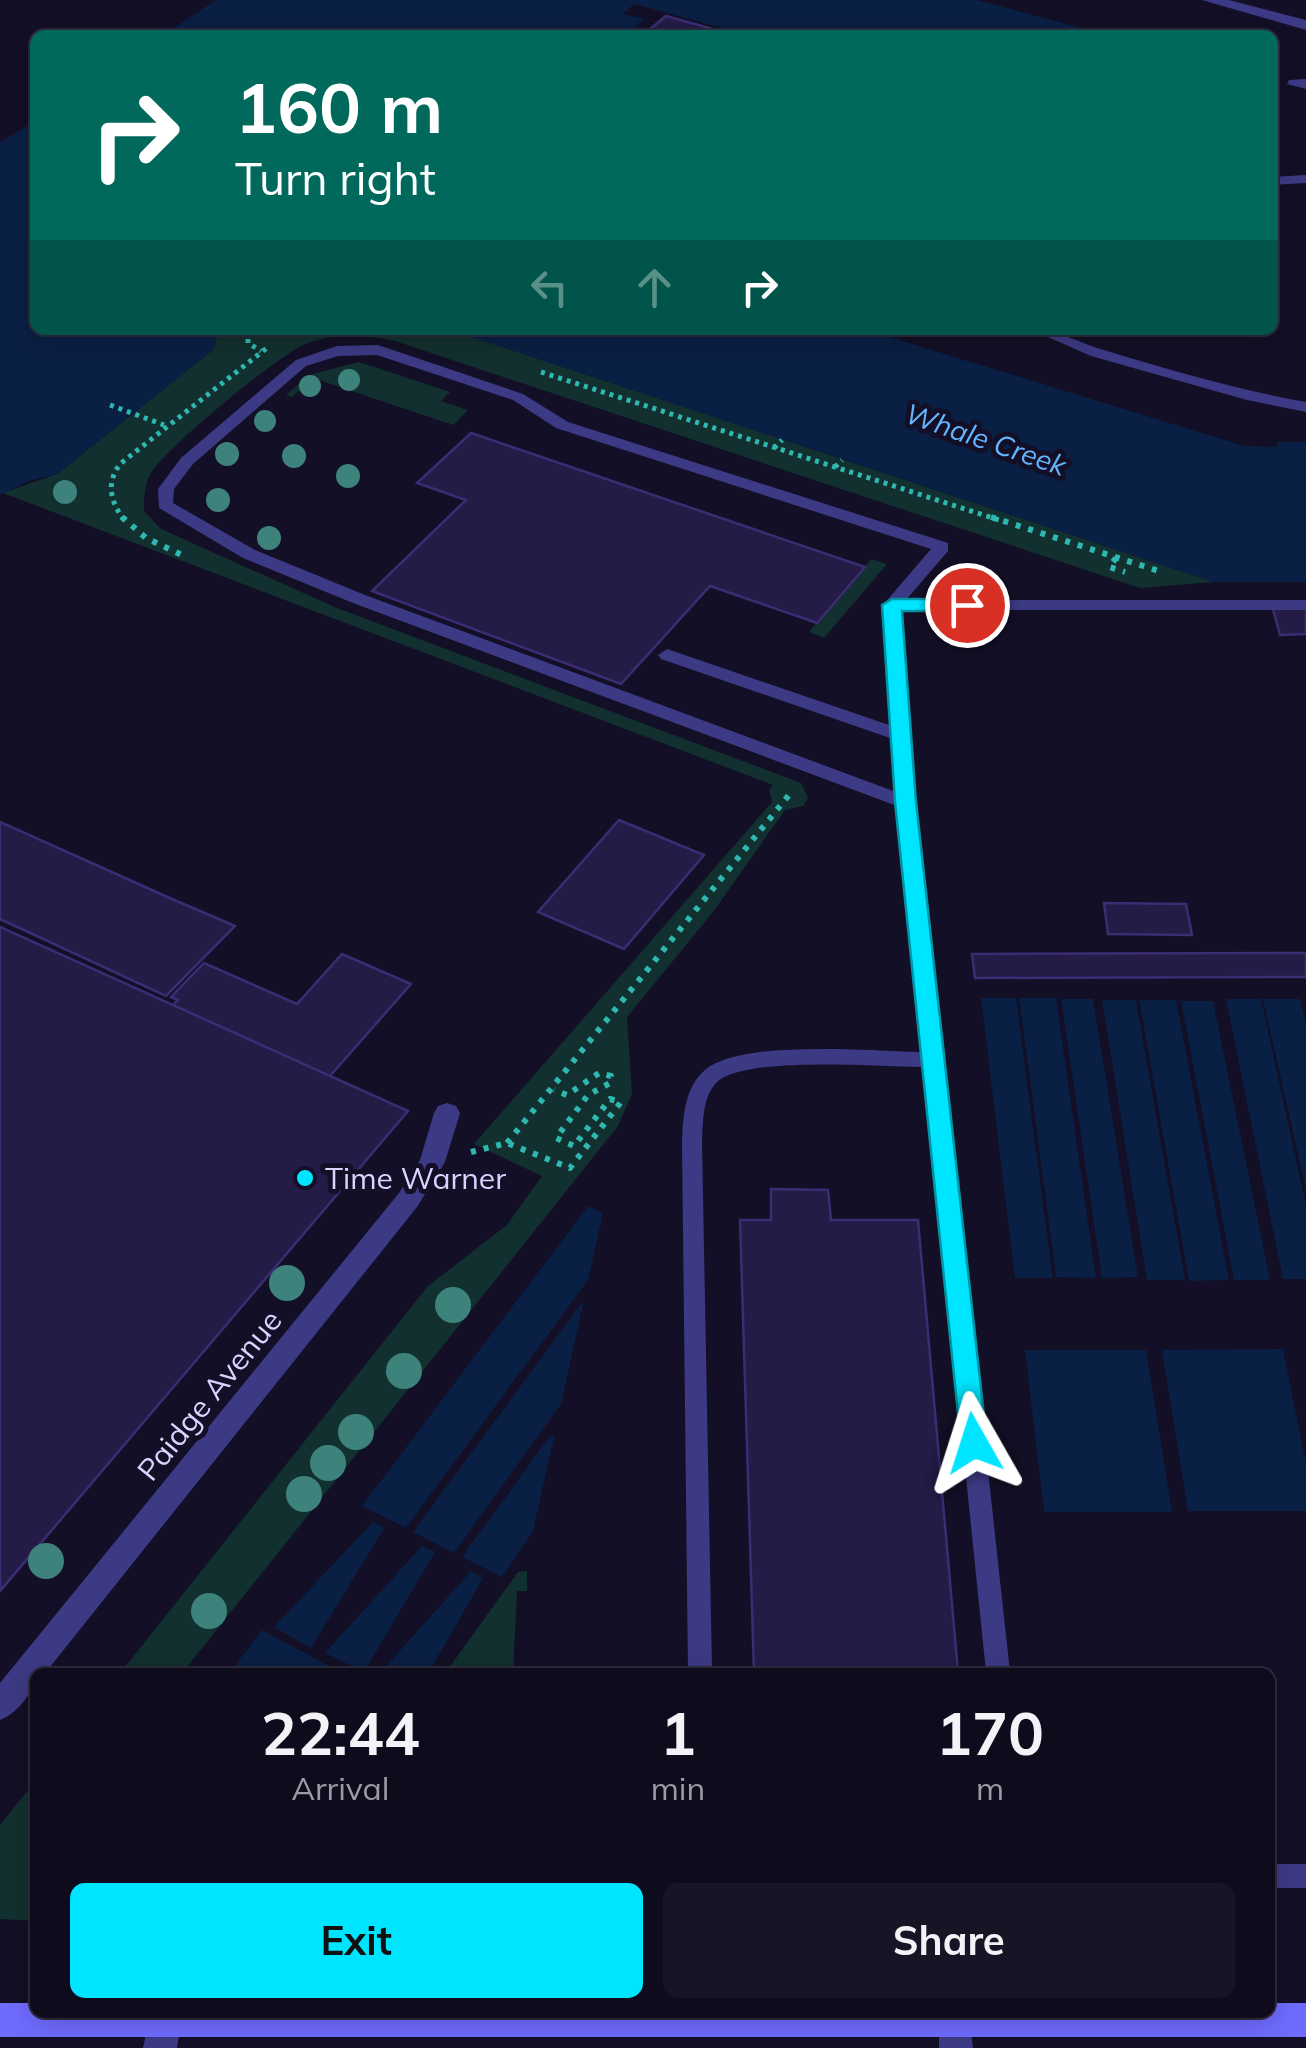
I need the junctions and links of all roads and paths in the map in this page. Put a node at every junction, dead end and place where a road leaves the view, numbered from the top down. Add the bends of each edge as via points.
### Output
1 (1210, 0) edge
2 (1306, 25) edge
3 (1306, 179) edge
4 (1278, 181) edge
5 (248, 335) edge
6 (1052, 335) edge
7 (261, 351) dead end
8 (533, 370) dead end
9 (596, 380) dead end
10 (587, 387) junction
11 (657, 400) dead end
12 (110, 405) dead end
13 (1306, 407) edge
14 (648, 408) junction
15 (718, 419) dead end
16 (166, 426) dead end
17 (708, 426) junction
18 (782, 440) dead end
19 (774, 448) junction
20 (842, 460) dead end
21 (835, 468) junction
22 (911, 482) dead end
23 (904, 490) junction
24 (974, 503) dead end
25 (968, 510) junction
26 (1116, 558) junction
27 (1109, 567) dead end
28 (1152, 569) dead end
29 (892, 605) junction
30 (1306, 605) edge
31 (667, 655) dead end
32 (901, 736) junction
33 (795, 787) dead end
34 (906, 802) junction
35 (933, 1060) junction
36 (554, 1090) junction
37 (447, 1113) dead end
38 (507, 1143) junction
39 (432, 1162) junction
40 (31, 1668) edge
41 (700, 1668) edge
42 (998, 1668) edge
43 (30, 1669) edge
44 (0, 1706) edge
45 (1275, 1876) edge
46 (1306, 1876) edge
47 (0, 2020) edge
48 (1306, 2020) edge
49 (955, 2033) edge
50 (162, 2034) edge

1 - 2 street
3 - 4 lane
5 - 7 path via 248,344
6 - 13 lane via 1252,398
8 - 10 path
9 - 10 path
10 - 14 path
11 - 14 path
12 - 16 path
14 - 17 path
15 - 17 path
17 - 19 path
18 - 19 path
19 - 21 path
20 - 21 path
21 - 23 path
22 - 23 path
23 - 25 path
24 - 25 path
25 - 26 path
26 - 27 path
26 - 28 path
29 - 30 lane
29 - 32 lane
29 - 34 lane via 942,547 562,425 518,396 378,350 301,363 166,488 165,506 250,554
31 - 32 lane
32 - 34 lane
33 - 36 path
34 - 35 lane
35 - 41 lane via 753,1060 717,1072 698,1093 692,1143
35 - 42 lane
36 - 38 path
36 - 38 path via 567,1096 599,1074 611,1076 588,1094 556,1138 574,1146 610,1100 621,1102 570,1168
37 - 39 street, Paidge Avenue
38 - 39 path
39 - 40 street, Paidge Avenue
43 - 44 street, Paidge Avenue
45 - 46 lane
47 - 50 street
48 - 49 street
49 - 50 street

